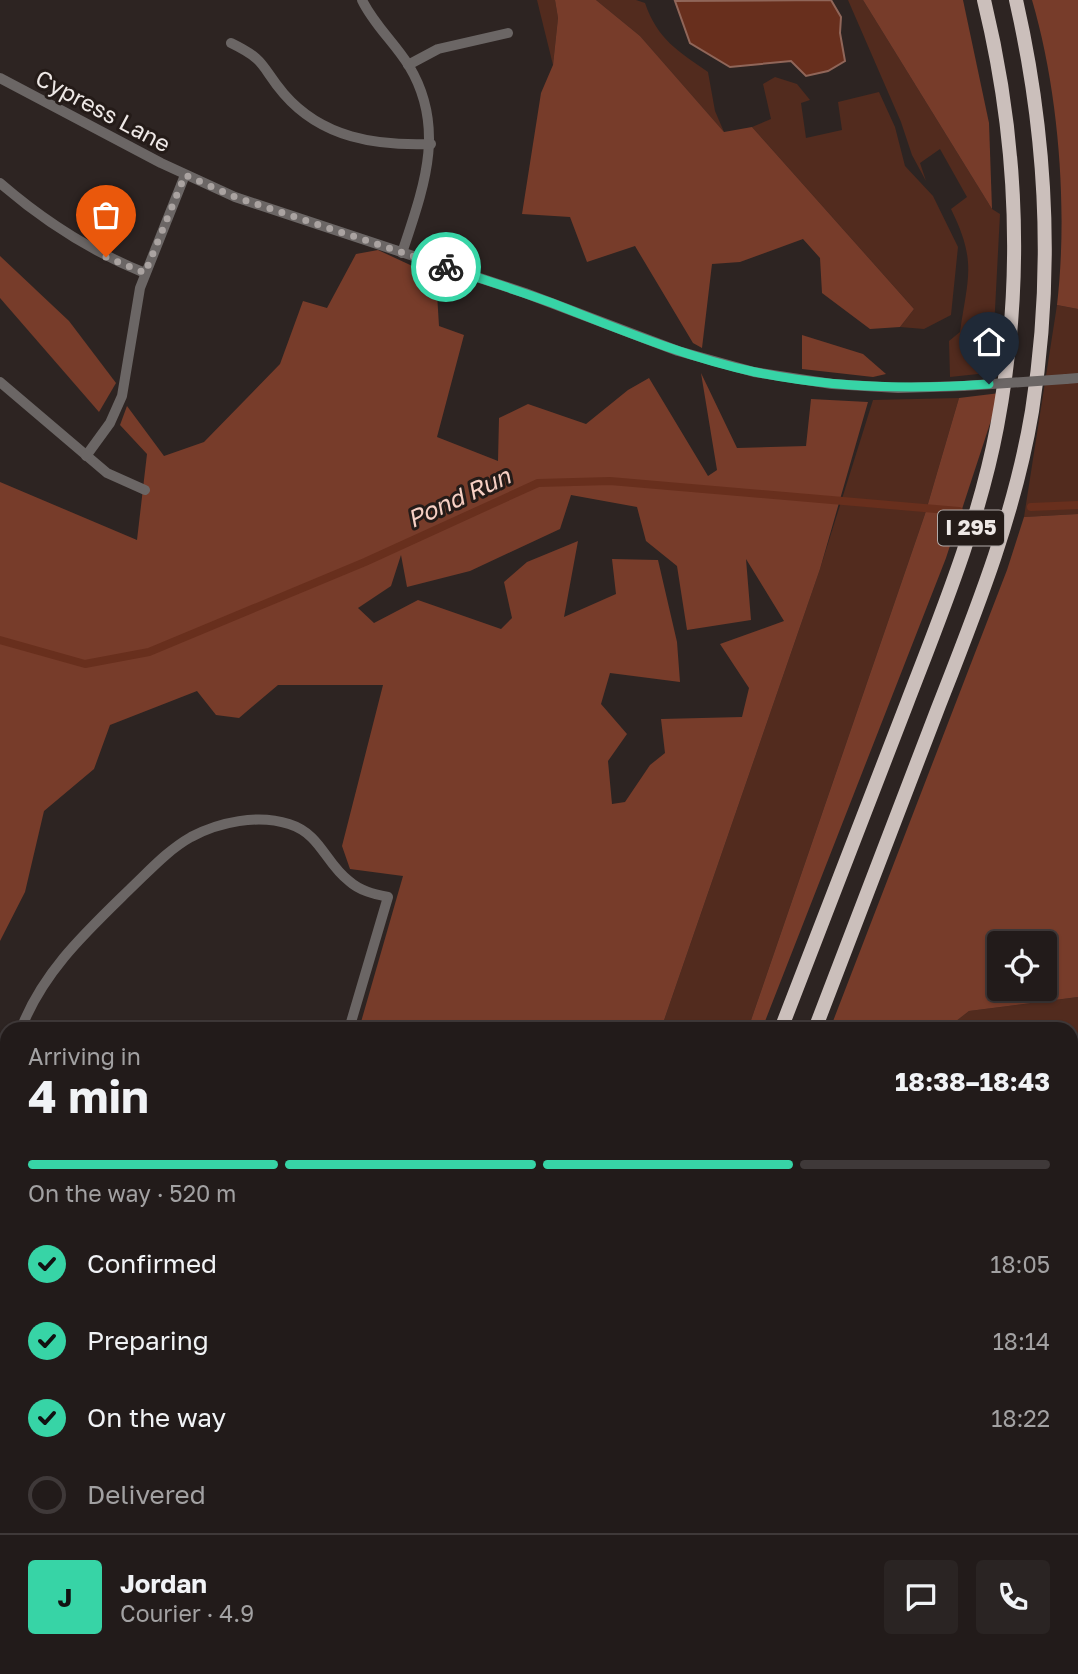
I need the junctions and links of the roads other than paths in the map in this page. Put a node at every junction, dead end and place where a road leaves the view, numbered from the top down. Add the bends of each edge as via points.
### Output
1 (362, 0) edge
2 (984, 0) edge
3 (1016, 0) edge
4 (508, 33) dead end
5 (231, 43) dead end
6 (408, 65) junction
7 (0, 78) edge
8 (431, 144) junction
9 (185, 175) junction
10 (0, 183) edge
11 (402, 253) junction
12 (145, 273) junction
13 (1078, 378) edge
14 (0, 382) edge
15 (86, 456) junction
16 (145, 490) dead end
17 (24, 1022) edge
18 (351, 1022) edge
19 (784, 1022) edge
20 (818, 1022) edge

1 - 6 street
2 - 19 highway, I 295 via 1007,124 1014,227 1011,334 997,428 956,576
3 - 20 highway, I 295 via 1036,101 1046,219 1042,335 1024,450 985,587
4 - 6 street via 438,49
5 - 8 street via 260,59 292,103 330,130 376,143
6 - 8 street via 427,107
7 - 9 street, Cypress Lane
8 - 11 street via 427,175
9 - 11 street, Cypress Lane via 235,197
9 - 12 street
10 - 12 street via 74,240
11 - 13 street, Cypress Lane, bridge via 678,351 742,369 858,387
12 - 15 street via 134,310 122,396 110,423
14 - 15 street
15 - 16 street via 119,480
17 - 18 street via 55,966 167,854 208,830 267,820 303,830 322,845 349,881 369,893 388,897

